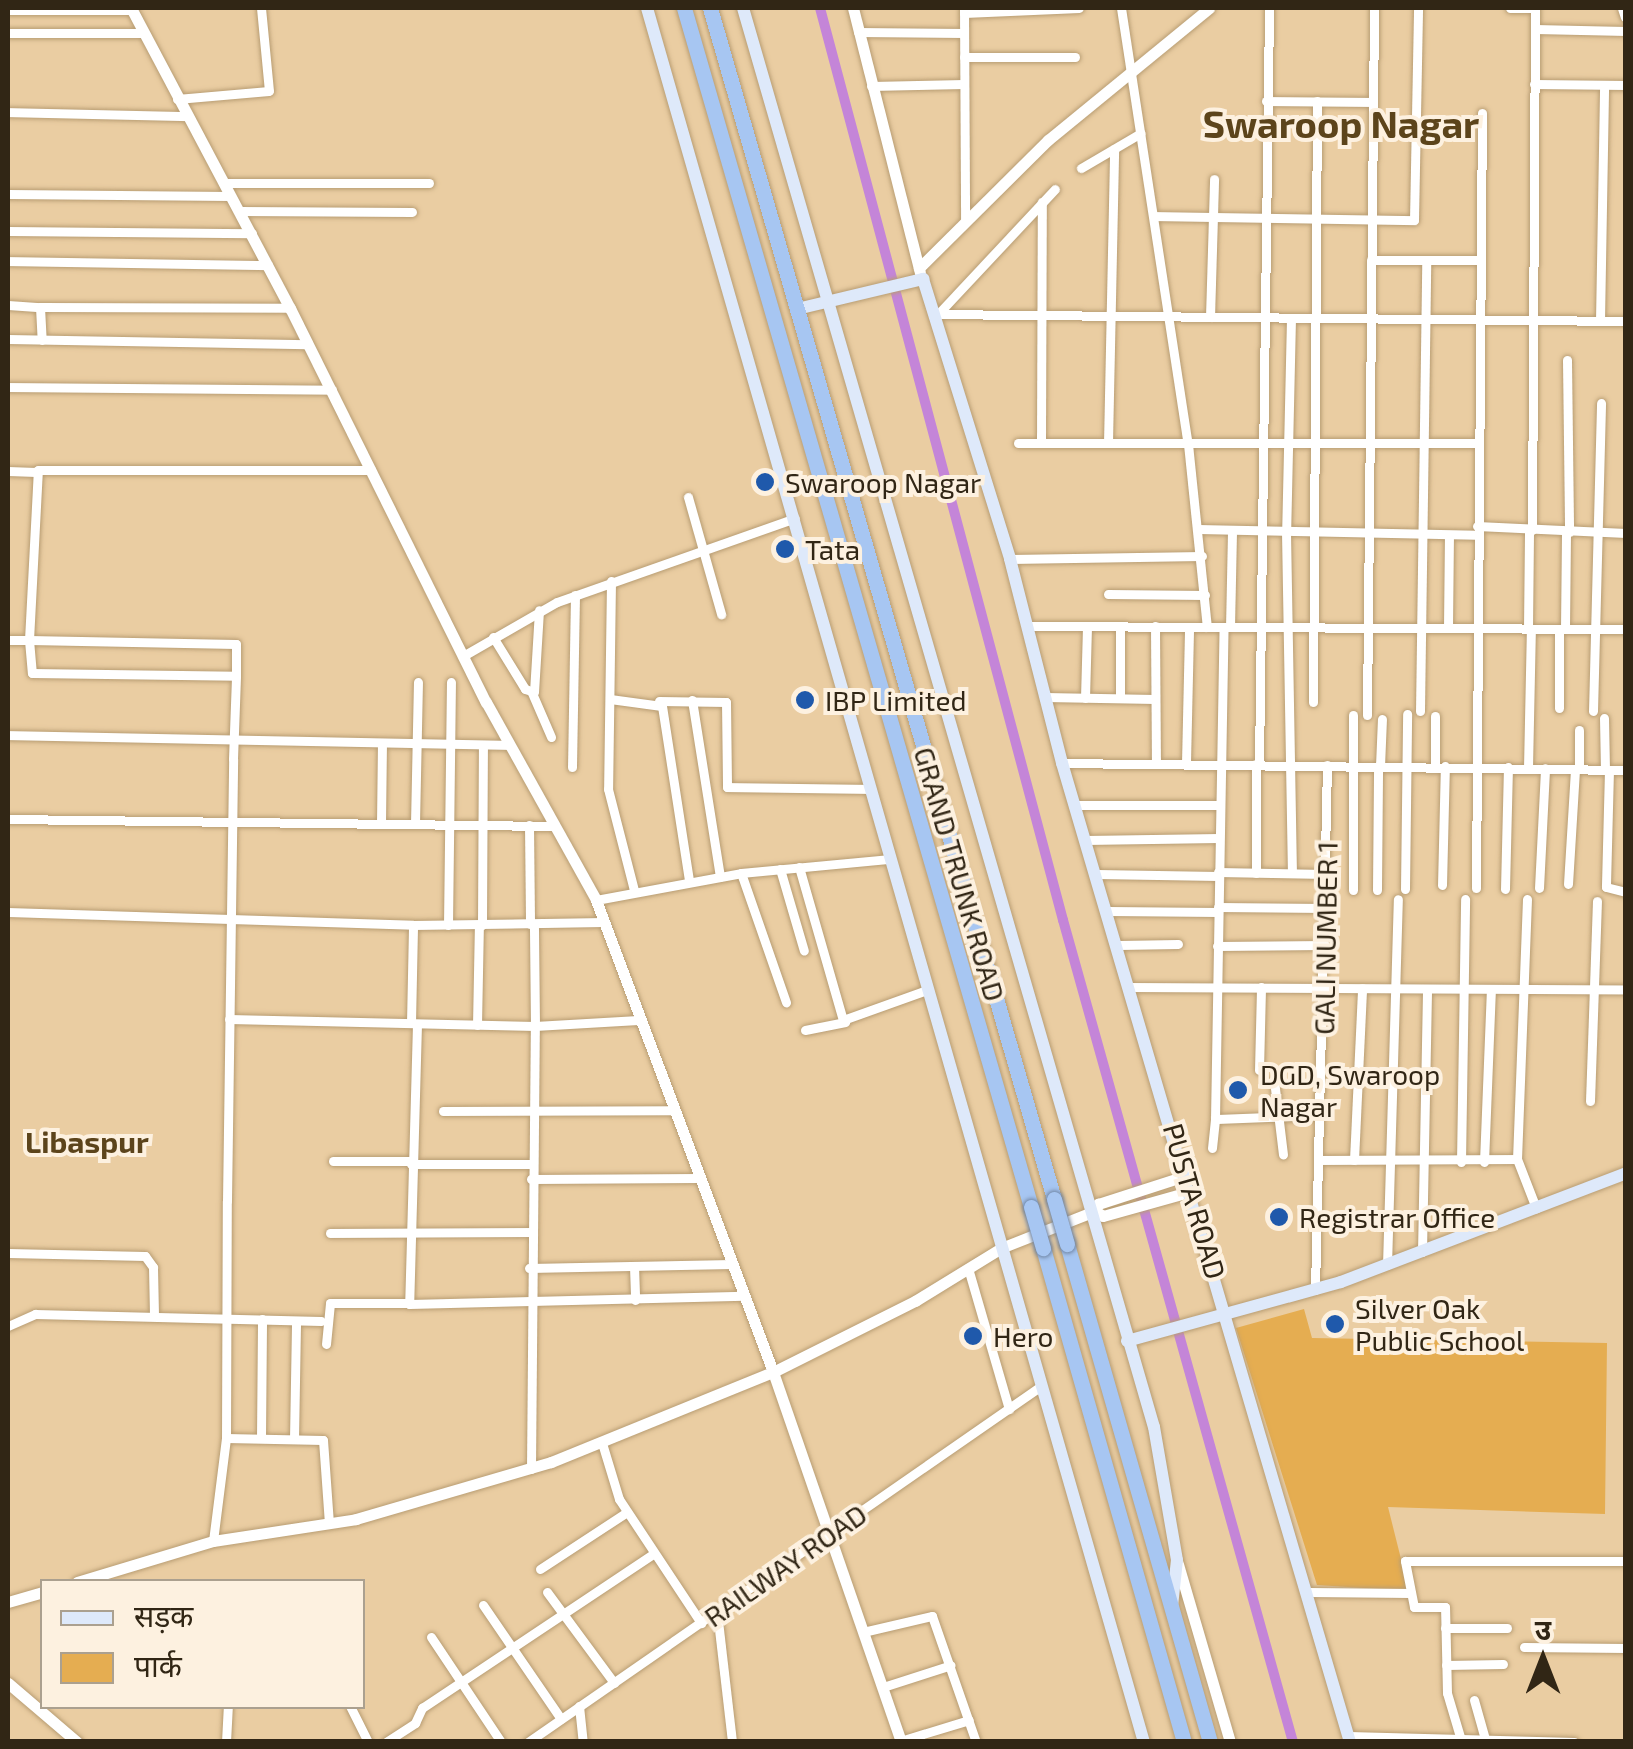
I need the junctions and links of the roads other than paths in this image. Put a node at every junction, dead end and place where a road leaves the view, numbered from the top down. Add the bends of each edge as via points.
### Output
1 (262, 8) edge
2 (647, 8) edge
3 (684, 8) edge
4 (710, 8) edge
5 (743, 8) edge
6 (853, 8) edge
7 (1080, 8) edge
8 (1131, 8) edge
9 (1209, 8) edge
10 (1268, 8) edge
11 (1374, 8) edge
12 (1418, 8) edge
13 (1510, 8) edge
14 (1535, 8) edge
15 (1623, 8) edge
16 (131, 9) edge
17 (8, 10) edge
18 (964, 10) edge
19 (1121, 11) edge
20 (1626, 17) edge
21 (1535, 29) junction
22 (1626, 31) edge
23 (858, 32) junction
24 (8, 33) edge
25 (144, 33) junction
26 (964, 33) junction
27 (964, 57) junction
28 (1075, 57) dead end
29 (1130, 70) junction
30 (964, 84) junction
31 (1534, 84) junction
32 (1604, 85) junction
33 (871, 86) junction
34 (1626, 86) edge
35 (177, 99) junction
36 (1266, 101) junction
37 (1316, 102) junction
38 (1372, 102) junction
39 (8, 112) edge
40 (1482, 113) dead end
41 (187, 116) junction
42 (1140, 133) junction
43 (1114, 148) junction
44 (1081, 168) dead end
45 (1214, 179) dead end
46 (223, 182) junction
47 (430, 183) dead end
48 (1055, 189) dead end
49 (8, 194) edge
50 (230, 196) junction
51 (1042, 202) junction
52 (239, 211) junction
53 (412, 212) dead end
54 (1155, 216) junction
55 (1213, 217) junction
56 (1262, 218) junction
57 (1320, 220) junction
58 (965, 221) junction
59 (1372, 221) junction
60 (8, 230) edge
61 (252, 234) junction
62 (1371, 260) junction
63 (1426, 260) junction
64 (1480, 260) junction
65 (8, 261) edge
66 (268, 265) junction
67 (916, 276) junction
68 (828, 302) junction
69 (8, 304) edge
70 (40, 307) junction
71 (290, 308) junction
72 (797, 310) junction
73 (936, 314) junction
74 (1041, 315) junction
75 (1110, 316) junction
76 (1169, 316) junction
77 (1210, 317) junction
78 (1261, 317) junction
79 (1291, 318) junction
80 (1318, 318) junction
81 (1370, 318) junction
82 (1426, 319) junction
83 (1479, 320) junction
84 (1534, 320) junction
85 (1600, 321) junction
86 (1626, 321) edge
87 (8, 339) edge
88 (42, 340) junction
89 (308, 344) junction
90 (1568, 360) dead end
91 (8, 388) edge
92 (332, 390) junction
93 (1601, 403) dead end
94 (1018, 442) dead end
95 (1041, 442) junction
96 (1108, 442) junction
97 (1262, 442) junction
98 (1290, 442) junction
99 (1368, 442) junction
100 (1423, 442) junction
101 (1315, 443) junction
102 (1478, 443) junction
103 (1188, 444) junction
104 (371, 470) junction
105 (8, 472) edge
106 (36, 472) junction
107 (688, 497) dead end
108 (795, 518) junction
109 (1198, 529) junction
110 (1232, 530) junction
111 (1477, 530) junction
112 (1530, 530) junction
113 (1259, 531) junction
114 (1286, 532) junction
115 (1312, 532) junction
116 (1568, 532) junction
117 (1367, 533) junction
118 (1600, 533) junction
119 (1626, 533) edge
120 (1449, 534) junction
121 (1421, 535) junction
122 (702, 547) junction
123 (1202, 556) junction
124 (1010, 559) junction
125 (611, 581) junction
126 (1108, 594) dead end
127 (575, 595) junction
128 (1204, 595) junction
129 (539, 610) junction
130 (721, 614) dead end
131 (1027, 626) junction
132 (1087, 626) junction
133 (1120, 626) junction
134 (1154, 626) junction
135 (1188, 626) junction
136 (1207, 627) junction
137 (1227, 627) junction
138 (1258, 627) junction
139 (1288, 627) junction
140 (1311, 627) junction
141 (1367, 628) junction
142 (1422, 628) junction
143 (1448, 628) junction
144 (1475, 628) junction
145 (1529, 629) junction
146 (1562, 629) junction
147 (1594, 629) junction
148 (1626, 629) edge
149 (493, 638) junction
150 (8, 640) edge
151 (29, 640) junction
152 (463, 656) junction
153 (236, 676) junction
154 (418, 682) dead end
155 (451, 682) dead end
156 (532, 693) junction
157 (1046, 697) junction
158 (1085, 698) junction
159 (1120, 698) junction
160 (610, 699) junction
161 (1155, 699) junction
162 (692, 700) junction
163 (659, 701) junction
164 (1313, 702) dead end
165 (1559, 708) dead end
166 (1420, 711) dead end
167 (1593, 711) dead end
168 (1407, 714) dead end
169 (1353, 715) dead end
170 (1367, 715) dead end
171 (1436, 716) dead end
172 (1604, 718) dead end
173 (1382, 720) dead end
174 (1579, 730) dead end
175 (8, 735) edge
176 (551, 737) dead end
177 (234, 741) junction
178 (382, 745) junction
179 (416, 746) junction
180 (450, 746) junction
181 (483, 746) junction
182 (509, 746) junction
183 (1062, 762) junction
184 (1156, 763) junction
185 (1186, 764) junction
186 (1221, 764) junction
187 (1258, 764) junction
188 (1292, 764) junction
189 (1328, 765) junction
190 (1352, 765) junction
191 (1379, 766) junction
192 (1406, 766) junction
193 (1440, 766) junction
194 (572, 767) dead end
195 (1478, 767) junction
196 (1508, 767) junction
197 (1528, 768) junction
198 (1545, 768) junction
199 (1577, 769) junction
200 (1607, 770) junction
201 (1626, 770) edge
202 (870, 789) junction
203 (1220, 804) junction
204 (1074, 805) junction
205 (8, 819) edge
206 (232, 822) junction
207 (381, 823) junction
208 (415, 824) junction
209 (448, 824) junction
210 (482, 824) junction
211 (529, 826) junction
212 (552, 826) junction
213 (1219, 838) junction
214 (1085, 840) junction
215 (890, 859) junction
216 (799, 867) junction
217 (780, 870) junction
218 (741, 873) junction
219 (1256, 873) junction
220 (1096, 874) junction
221 (1218, 874) junction
222 (1292, 874) junction
223 (1326, 874) junction
224 (720, 876) junction
225 (688, 882) junction
226 (1568, 884) dead end
227 (1442, 886) dead end
228 (1476, 888) dead end
229 (1539, 888) dead end
230 (1405, 889) dead end
231 (634, 890) junction
232 (1352, 890) dead end
233 (1377, 890) dead end
234 (1505, 890) dead end
235 (1626, 892) edge
236 (1398, 899) dead end
237 (1465, 899) dead end
238 (1527, 899) dead end
239 (596, 900) junction
240 (1596, 902) dead end
241 (1325, 908) junction
242 (1218, 910) junction
243 (1108, 911) junction
244 (8, 912) edge
245 (230, 920) junction
246 (604, 922) junction
247 (532, 924) junction
248 (413, 925) junction
249 (448, 925) junction
250 (480, 925) junction
251 (1178, 944) dead end
252 (1119, 945) junction
253 (1325, 945) junction
254 (1217, 946) junction
255 (804, 951) dead end
256 (1132, 987) junction
257 (1216, 987) junction
258 (1262, 988) junction
259 (1324, 988) junction
260 (1362, 988) junction
261 (1396, 988) junction
262 (1428, 988) junction
263 (1464, 989) junction
264 (927, 990) junction
265 (1491, 990) junction
266 (1525, 990) junction
267 (1594, 990) junction
268 (1626, 990) edge
269 (786, 1002) dead end
270 (229, 1019) junction
271 (638, 1020) junction
272 (845, 1022) junction
273 (414, 1024) junction
274 (477, 1025) junction
275 (535, 1026) junction
276 (805, 1030) dead end
277 (1260, 1070) dead end
278 (1274, 1080) dead end
279 (1590, 1101) dead end
280 (443, 1110) dead end
281 (673, 1110) junction
282 (532, 1111) junction
283 (1322, 1115) junction
284 (1280, 1116) junction
285 (1215, 1119) junction
286 (1212, 1148) dead end
287 (1283, 1154) dead end
288 (1517, 1158) junction
289 (1320, 1160) junction
290 (1354, 1160) junction
291 (333, 1162) dead end
292 (412, 1162) junction
293 (1387, 1162) junction
294 (1424, 1162) junction
295 (1461, 1162) junction
296 (1484, 1162) junction
297 (531, 1164) junction
298 (1626, 1173) edge
299 (1188, 1175) junction
300 (699, 1178) junction
301 (531, 1179) junction
302 (1192, 1192) junction
303 (1536, 1208) junction
304 (1093, 1212) junction
305 (330, 1232) dead end
306 (410, 1232) junction
307 (530, 1232) junction
308 (1001, 1248) junction
309 (1422, 1252) junction
310 (8, 1253) edge
311 (732, 1264) junction
312 (634, 1266) junction
313 (1387, 1266) junction
314 (529, 1268) junction
315 (968, 1268) junction
316 (1315, 1290) junction
317 (744, 1296) junction
318 (635, 1300) junction
319 (408, 1302) junction
320 (529, 1302) junction
321 (1219, 1313) junction
322 (154, 1315) junction
323 (226, 1317) junction
324 (262, 1319) junction
325 (321, 1320) dead end
326 (296, 1321) junction
327 (8, 1326) edge
328 (1128, 1340) junction
329 (326, 1344) dead end
330 (773, 1372) junction
331 (1041, 1386) junction
332 (1009, 1409) junction
333 (226, 1438) junction
334 (261, 1438) junction
335 (294, 1439) junction
336 (602, 1443) junction
337 (531, 1469) junction
338 (627, 1512) junction
339 (329, 1524) junction
340 (830, 1534) junction
341 (213, 1541) junction
342 (654, 1553) junction
343 (1176, 1560) junction
344 (1626, 1561) edge
345 (540, 1570) dead end
346 (87, 1579) edge
347 (547, 1592) dead end
348 (1308, 1592) junction
349 (1411, 1592) junction
350 (40, 1593) edge
351 (8, 1602) edge
352 (483, 1606) dead end
353 (1172, 1606) junction
354 (717, 1612) junction
355 (564, 1614) junction
356 (701, 1623) junction
357 (1445, 1628) junction
358 (1506, 1628) dead end
359 (864, 1632) junction
360 (431, 1637) dead end
361 (1524, 1647) dead end
362 (512, 1648) junction
363 (1626, 1648) edge
364 (1503, 1664) dead end
365 (951, 1665) junction
366 (1446, 1665) junction
367 (8, 1683) edge
368 (462, 1683) junction
369 (614, 1683) junction
370 (882, 1686) junction
371 (1474, 1700) dead end
372 (579, 1706) junction
373 (228, 1709) edge
374 (352, 1709) edge
375 (561, 1719) junction
376 (969, 1720) junction
377 (1350, 1739) edge
378 (1461, 1740) edge
379 (1485, 1740) edge
380 (899, 1741) edge
381 (77, 1742) edge
382 (226, 1742) edge
383 (368, 1742) edge
384 (386, 1742) edge
385 (501, 1742) edge
386 (528, 1742) edge
387 (583, 1742) edge
388 (732, 1742) edge
389 (976, 1742) edge
390 (1144, 1742) edge
391 (1184, 1742) edge
392 (1210, 1742) edge
393 (1230, 1742) edge
394 (1574, 1742) edge

1 - 35 street via 269,91
2 - 108 main road
3 - 391 highway, GRAND TRUNK ROAD, bridge
4 - 72 highway, GRAND TRUNK ROAD
5 - 68 main road
6 - 23 street
7 - 18 street
8 - 19 street
9 - 29 street
10 - 36 street
11 - 38 street
12 - 59 street via 1415,219
13 - 14 street
14 - 21 street
15 - 20 street
16 - 17 street
16 - 25 street
18 - 26 street
19 - 29 street
21 - 22 street
21 - 31 street
23 - 26 street
23 - 33 street
24 - 25 street
25 - 35 street
26 - 27 street
27 - 28 street
27 - 30 street
29 - 42 street
29 - 58 street
30 - 33 street
30 - 58 street
31 - 32 street
31 - 84 street
32 - 34 street
32 - 85 street
33 - 67 street
35 - 41 street
36 - 37 street
36 - 56 street
37 - 38 street
37 - 57 street
38 - 59 street
39 - 41 street
40 - 64 street
41 - 46 street
42 - 43 street
42 - 54 street
43 - 44 street
43 - 75 street
45 - 55 street
46 - 47 street
46 - 50 street
48 - 51 street
49 - 50 street
50 - 52 street
51 - 73 street
51 - 74 street
52 - 53 street
52 - 61 street
54 - 55 street
54 - 76 street
55 - 56 street
55 - 77 street
56 - 57 street
56 - 78 street
57 - 59 street
57 - 80 street
58 - 67 street
59 - 62 street
60 - 61 street
61 - 66 street
62 - 63 street
62 - 81 street
63 - 64 street
63 - 82 street
64 - 83 street
65 - 66 street
66 - 71 street
67 - 68 main road
67 - 73 main road, PUSTA ROAD
68 - 72 main road
68 - 304 main road
69 - 70 street
70 - 71 street
70 - 88 street
71 - 89 street
72 - 353 highway, GRAND TRUNK ROAD, bridge
73 - 74 street
73 - 124 main road, PUSTA ROAD
74 - 75 street
74 - 95 street
75 - 76 street
75 - 96 street
76 - 77 street
76 - 103 street
77 - 78 street
78 - 79 street
78 - 97 street
79 - 80 street
79 - 98 street
80 - 81 street
80 - 101 street
81 - 82 street
81 - 99 street
82 - 83 street
82 - 100 street
83 - 84 street
83 - 102 street
84 - 85 street
84 - 112 street
85 - 86 street
87 - 88 street
88 - 89 street
89 - 92 street
90 - 116 street
91 - 92 street
92 - 104 street
93 - 118 street
94 - 95 street
95 - 96 street
96 - 103 street
97 - 98 street
97 - 103 street
97 - 113 street
98 - 101 street
98 - 114 street
99 - 100 street
99 - 101 street
99 - 117 street
100 - 102 street
100 - 121 street
101 - 115 street
102 - 111 street
103 - 109 street
104 - 106 street
104 - 152 street
105 - 106 street
106 - 151 street
107 - 122 street
108 - 122 street
108 - 202 main road
109 - 110 street
109 - 123 street
110 - 113 street
110 - 137 street
111 - 112 street
111 - 120 street
111 - 144 street
112 - 116 street
112 - 145 street
113 - 114 street
113 - 138 street
114 - 115 street
114 - 139 street
115 - 117 street
115 - 140 street
116 - 118 street
116 - 146 street
117 - 121 street
117 - 141 street
118 - 119 street
118 - 147 street
120 - 121 street
120 - 143 street
121 - 142 street
122 - 125 street
122 - 130 street
123 - 124 street
123 - 128 street
124 - 131 main road, PUSTA ROAD
125 - 127 street
125 - 160 street
126 - 128 street
127 - 129 street
127 - 194 street
128 - 136 street
129 - 149 street
129 - 156 street
131 - 132 street
131 - 157 main road, PUSTA ROAD
132 - 133 street
132 - 158 street
133 - 134 street
133 - 159 street
134 - 135 street
134 - 161 street
135 - 136 street
135 - 185 street
136 - 137 street
137 - 138 street
137 - 186 street
138 - 139 street
138 - 187 street
139 - 140 street
139 - 188 street
140 - 141 street
140 - 164 street
141 - 142 street
141 - 170 street
142 - 143 street
142 - 166 street
143 - 144 street
144 - 145 street
144 - 195 street
145 - 146 street
145 - 197 street
146 - 147 street
146 - 165 street
147 - 148 street
147 - 167 street
149 - 152 street
149 - 156 street
150 - 151 street
151 - 153 street via 32,673
151 - 153 street via 236,644
152 - 182 street
153 - 177 street
154 - 179 street
155 - 180 street
156 - 176 street
157 - 158 street
157 - 183 main road, PUSTA ROAD
158 - 159 street
159 - 161 street
160 - 163 street
160 - 231 street via 608,789
161 - 184 street
162 - 163 street
162 - 202 street via 726,702 727,787
162 - 224 street
163 - 225 street
168 - 192 street
169 - 190 street
171 - 193 street
172 - 200 street
173 - 191 street
174 - 199 street
175 - 177 street
177 - 178 street
177 - 206 street
178 - 179 street
178 - 207 street
179 - 180 street
179 - 208 street
180 - 181 street
180 - 209 street
181 - 182 street
181 - 210 street
182 - 212 street
183 - 184 street
183 - 204 main road, PUSTA ROAD
184 - 185 street
185 - 186 street
186 - 187 street
186 - 203 street
187 - 188 street
187 - 219 street
188 - 189 street
188 - 222 street
189 - 190 street
189 - 223 street, GALI NUMBER 1
190 - 191 street
190 - 232 street
191 - 192 street
191 - 233 street
192 - 193 street
192 - 230 street
193 - 195 street
193 - 227 street
195 - 196 street
195 - 228 street
196 - 197 street
196 - 234 street
197 - 198 street
198 - 199 street
198 - 229 street
199 - 200 street
199 - 226 street
200 - 201 street
200 - 235 street via 1606,887
202 - 215 main road
203 - 204 street
203 - 213 street
204 - 214 main road, PUSTA ROAD
205 - 206 street
206 - 207 street
206 - 245 street
207 - 208 street
208 - 209 street
209 - 210 street
209 - 249 street
210 - 211 street
210 - 250 street
211 - 212 street
211 - 247 street
212 - 239 street
213 - 214 street
213 - 221 street
214 - 220 main road, PUSTA ROAD
215 - 216 street
215 - 264 main road
216 - 217 street
216 - 272 street
217 - 218 street
217 - 255 street
218 - 224 street
218 - 269 street
219 - 221 street
219 - 222 street
220 - 221 street
220 - 243 main road, PUSTA ROAD
221 - 242 street
222 - 223 street
223 - 241 street, GALI NUMBER 1
224 - 225 street
225 - 231 street
231 - 239 street
236 - 261 street
237 - 263 street
238 - 266 street
239 - 246 street
240 - 267 street
241 - 242 street
241 - 253 street, GALI NUMBER 1
242 - 243 street
242 - 254 street
243 - 252 main road, PUSTA ROAD
244 - 245 street
245 - 248 street
245 - 270 street
246 - 247 street
246 - 271 street
247 - 250 street
247 - 275 street
248 - 249 street
248 - 273 street
249 - 250 street
250 - 274 street
251 - 252 street
252 - 256 main road, PUSTA ROAD
253 - 254 street
253 - 259 street, GALI NUMBER 1
254 - 257 street
256 - 257 street
256 - 299 main road, PUSTA ROAD
257 - 258 street
257 - 285 street
258 - 259 street
258 - 277 street
259 - 260 street
259 - 283 street, GALI NUMBER 1
260 - 261 street
260 - 290 street
261 - 262 street
261 - 293 street
262 - 263 street
262 - 294 street
263 - 265 street
263 - 295 street
264 - 272 street
264 - 308 main road
265 - 266 street
265 - 296 street
266 - 267 street
266 - 288 street
267 - 268 street
267 - 279 street
270 - 273 street
270 - 323 street
271 - 275 street
271 - 281 street
272 - 276 street
273 - 274 street
273 - 292 street
274 - 275 street
275 - 282 street
278 - 284 street
280 - 282 street
281 - 282 street
281 - 300 street
282 - 297 street
283 - 284 street
283 - 289 street, GALI NUMBER 1
284 - 285 street
284 - 287 street
285 - 286 street
288 - 296 street
288 - 303 street
289 - 290 street
289 - 316 street, GALI NUMBER 1
290 - 293 street
291 - 292 street
292 - 297 street
292 - 306 street
293 - 294 street
293 - 313 street
294 - 295 street
294 - 309 street
295 - 296 street
297 - 301 street
298 - 303 main road
299 - 302 main road, PUSTA ROAD
299 - 304 street via 1098,1204
300 - 301 street
300 - 311 street
301 - 307 street
302 - 304 street via 1104,1216
302 - 321 main road, PUSTA ROAD
303 - 309 main road
304 - 308 street
304 - 328 main road
305 - 306 street
306 - 307 street
306 - 319 street
307 - 314 street
308 - 315 street
308 - 331 main road
309 - 313 main road
310 - 322 street via 145,1256 153,1266
311 - 312 street
311 - 317 street
312 - 314 street
312 - 318 street
313 - 316 main road
314 - 320 street
315 - 330 street
315 - 332 street
316 - 321 main road
317 - 318 street
317 - 330 street
318 - 320 street
319 - 320 street
319 - 329 street via 330,1304
320 - 337 street
321 - 328 main road
321 - 348 main road, PUSTA ROAD
322 - 323 street
322 - 327 street via 35,1314
323 - 324 street
323 - 333 street
324 - 326 street
324 - 334 street
325 - 326 street
326 - 335 street
328 - 343 main road via 1154,1426
330 - 336 street
330 - 340 street
331 - 332 street, RAILWAY ROAD
331 - 390 main road
332 - 340 street, RAILWAY ROAD
333 - 334 street
333 - 341 street
334 - 335 street
335 - 339 street via 325,1443
336 - 337 street
336 - 338 street
337 - 339 street
338 - 342 street
338 - 345 street
339 - 341 street
340 - 354 street, RAILWAY ROAD
340 - 359 street
341 - 346 street
342 - 355 street
342 - 356 street
343 - 353 main road
343 - 393 street
344 - 349 street via 1408,1558
347 - 355 street
348 - 349 street
348 - 377 main road, PUSTA ROAD
349 - 357 street via 1414,1607 1445,1607
350 - 351 street
352 - 362 street
353 - 392 highway, GRAND TRUNK ROAD
354 - 356 street, RAILWAY ROAD
354 - 388 street
355 - 362 street
355 - 369 street
356 - 369 street, RAILWAY ROAD
357 - 358 street
357 - 366 street
359 - 365 street via 932,1616
359 - 370 street
360 - 368 street
361 - 363 street
362 - 368 street
362 - 375 street
364 - 366 street
365 - 370 street
365 - 376 street
366 - 378 street
367 - 381 street
368 - 384 street
368 - 385 street
369 - 372 street, RAILWAY ROAD
370 - 380 street
371 - 379 street
372 - 375 street, RAILWAY ROAD
372 - 387 street
373 - 382 street
374 - 383 street
375 - 386 street, RAILWAY ROAD
376 - 380 street
376 - 389 street
377 - 378 street
378 - 379 street
379 - 394 street

